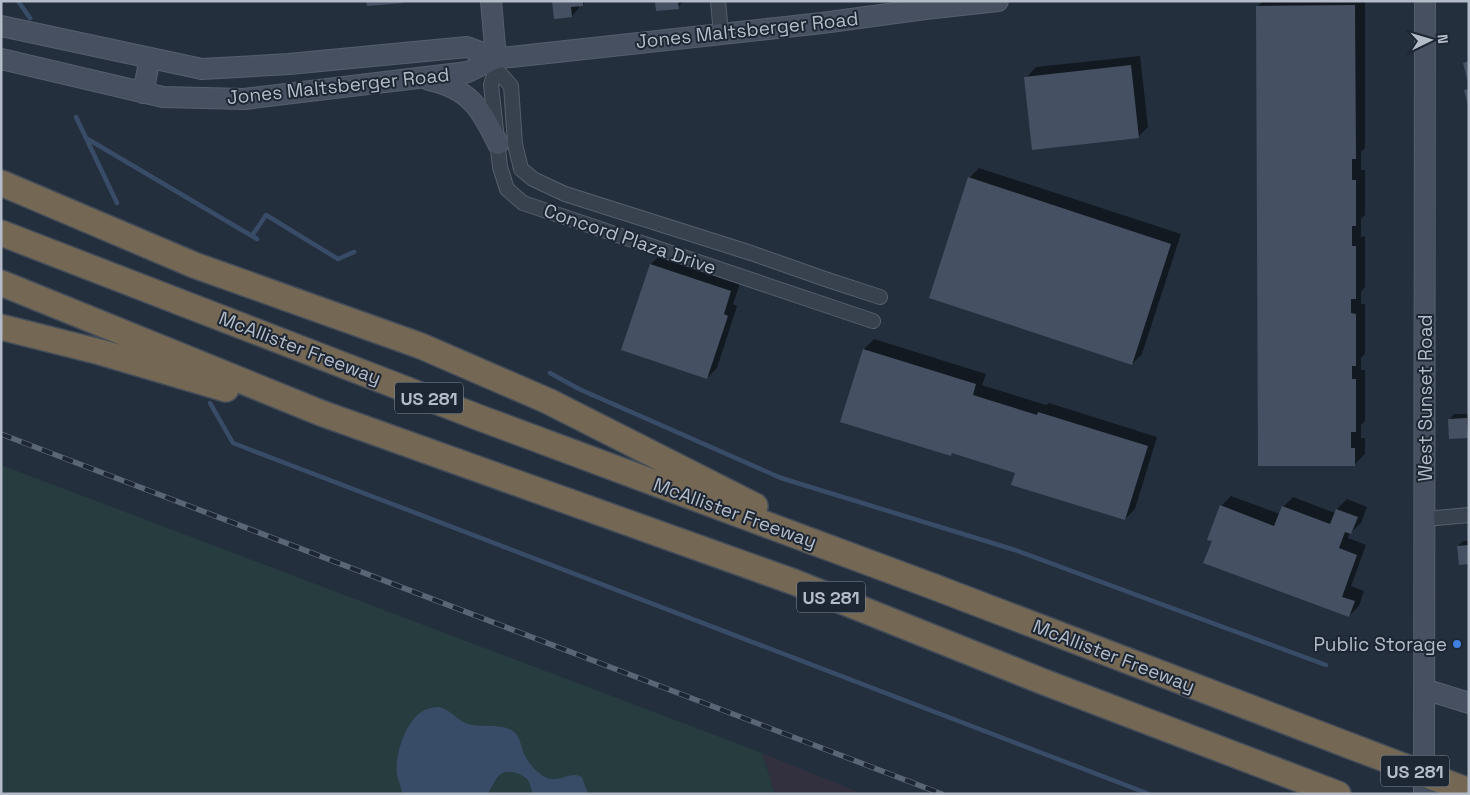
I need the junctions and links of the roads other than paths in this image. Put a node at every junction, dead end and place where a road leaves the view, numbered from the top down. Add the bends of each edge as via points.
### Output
1 (491, 1) edge
2 (718, 1) edge
3 (998, 1) edge
4 (1425, 1) edge
5 (925, 5) edge
6 (1, 26) edge
7 (721, 34) junction
8 (150, 58) junction
9 (1, 59) edge
10 (496, 64) junction
11 (420, 78) junction
12 (143, 92) junction
13 (498, 144) junction
14 (1, 183) edge
15 (1, 233) edge
16 (1, 283) edge
17 (880, 297) dead end
18 (872, 321) dead end
19 (1, 327) edge
20 (321, 413) junction
21 (1469, 515) edge
22 (1425, 519) junction
23 (860, 560) junction
24 (1424, 689) junction
25 (1469, 703) edge
26 (1469, 792) edge
27 (1338, 794) edge
28 (1424, 794) edge

1 - 10 main road
2 - 7 street
3 - 5 main road, Jones Maltsberger Road
4 - 22 main road, West Sunset Road
5 - 7 main road, Jones Maltsberger Road via 822,23
6 - 8 main road, Jones Maltsberger Road
7 - 10 main road, Jones Maltsberger Road
8 - 10 main road, Jones Maltsberger Road via 202,69 467,47
8 - 12 main road
9 - 12 main road, Jones Maltsberger Road
10 - 11 main road, Jones Maltsberger Road via 468,72
10 - 13 street, Concord Plaza Drive via 491,85
10 - 17 street, Concord Plaza Drive via 511,86 515,144 522,169 533,180 566,194
11 - 12 main road, Jones Maltsberger Road via 244,99 163,97
11 - 13 main road via 446,84 467,95 484,117
13 - 18 street, Concord Plaza Drive via 500,167 507,189 523,203
14 - 23 highway via 194,265 421,346 548,400
15 - 23 highway, McAllister Freeway / US 281
16 - 20 highway, US 281
19 - 20 highway
20 - 27 highway, US 281 via 794,582
21 - 22 street
22 - 24 main road, West Sunset Road
23 - 26 highway, McAllister Freeway / US 281, bridge
24 - 25 main road
24 - 28 main road, West Sunset Road

